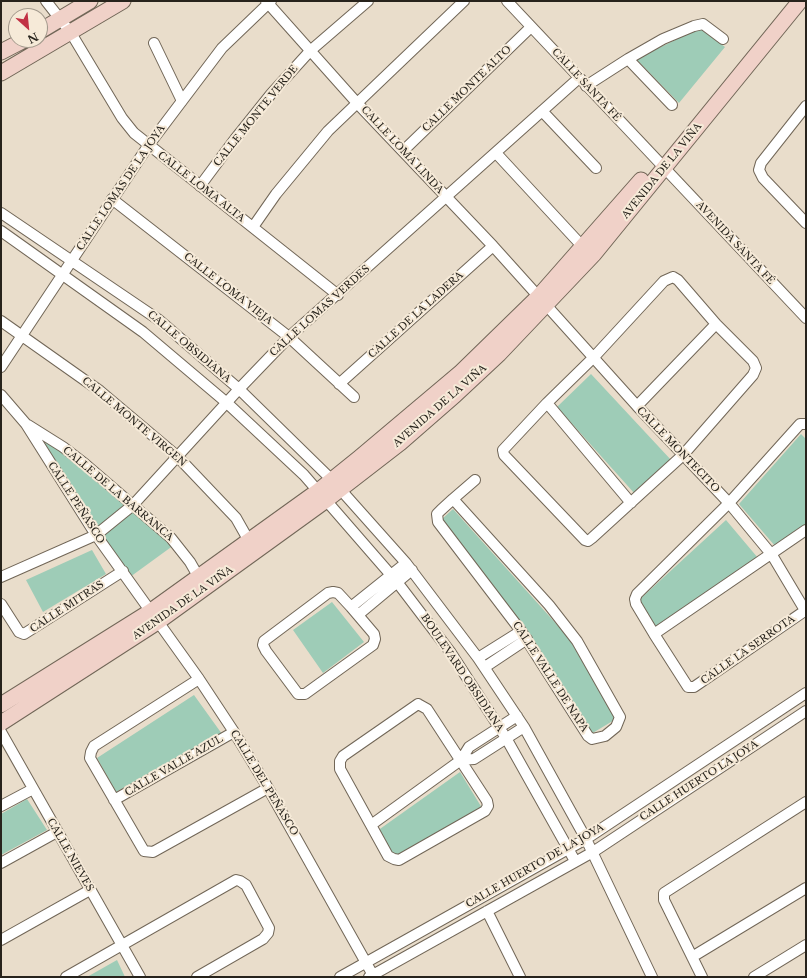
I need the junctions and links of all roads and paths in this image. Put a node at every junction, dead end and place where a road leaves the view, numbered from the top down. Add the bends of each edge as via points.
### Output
1 (46, 1) edge
2 (90, 1) edge
3 (123, 1) edge
4 (368, 1) edge
5 (464, 1) edge
6 (507, 1) edge
7 (800, 1) edge
8 (269, 2) edge
9 (61, 19) junction
10 (48, 26) edge
11 (531, 26) junction
12 (71, 33) junction
13 (723, 39) dead end
14 (154, 43) dead end
15 (310, 51) junction
16 (628, 59) junction
17 (1, 73) edge
18 (579, 78) junction
19 (586, 86) junction
20 (182, 101) junction
21 (357, 103) junction
22 (672, 105) dead end
23 (806, 106) edge
24 (542, 111) junction
25 (148, 146) junction
26 (403, 151) junction
27 (496, 153) junction
28 (661, 165) junction
29 (596, 168) dead end
30 (200, 186) junction
31 (447, 197) junction
32 (112, 199) junction
33 (1, 213) edge
34 (805, 219) edge
35 (253, 227) junction
36 (1, 231) edge
37 (493, 246) junction
38 (583, 248) junction
39 (72, 260) junction
40 (62, 275) junction
41 (338, 294) junction
42 (543, 300) junction
43 (806, 318) edge
44 (1, 321) edge
45 (716, 324) junction
46 (21, 336) junction
47 (289, 337) junction
48 (594, 357) junction
49 (1, 367) edge
50 (339, 384) junction
51 (239, 389) junction
52 (1, 395) edge
53 (354, 397) dead end
54 (226, 403) junction
55 (547, 404) junction
56 (637, 406) junction
57 (26, 424) junction
58 (806, 424) edge
59 (683, 455) junction
60 (177, 456) junction
61 (475, 480) dead end
62 (336, 484) junction
63 (322, 496) junction
64 (453, 499) junction
65 (631, 503) junction
66 (729, 503) junction
67 (133, 505) junction
68 (806, 530) edge
69 (96, 535) junction
70 (249, 541) junction
71 (772, 555) junction
72 (409, 567) junction
73 (123, 572) junction
74 (198, 576) junction
75 (1, 577) edge
76 (394, 579) junction
77 (1, 604) edge
78 (354, 611) junction
79 (806, 611) edge
80 (155, 616) junction
81 (654, 634) junction
82 (524, 635) junction
83 (478, 658) junction
84 (485, 667) junction
85 (199, 679) junction
86 (806, 693) edge
87 (1, 705) edge
88 (806, 711) edge
89 (518, 716) junction
90 (1, 723) edge
91 (524, 727) junction
92 (500, 728) junction
93 (1, 732) edge
94 (234, 732) junction
95 (506, 738) junction
96 (461, 760) junction
97 (268, 788) junction
98 (33, 789) junction
99 (114, 800) junction
100 (806, 802) edge
101 (1, 806) edge
102 (371, 825) junction
103 (57, 832) junction
104 (586, 839) junction
105 (568, 849) junction
106 (593, 852) junction
107 (575, 861) junction
108 (1, 863) edge
109 (806, 888) edge
110 (90, 890) junction
111 (487, 911) junction
112 (1, 940) edge
113 (121, 945) junction
114 (806, 945) edge
115 (692, 957) junction
116 (367, 962) junction
117 (372, 976) edge
118 (517, 976) edge
119 (66, 977) edge
120 (140, 977) edge
121 (197, 977) edge
122 (340, 977) edge
123 (652, 977) edge
124 (702, 977) edge
125 (754, 977) edge

1 - 9 street, CALLE LOMA ALTA
2 - 9 street
3 - 12 street
4 - 15 street, CALLE MONTE VERDE
5 - 21 street
6 - 11 street, CALLE SANTA FÉ
7 - 28 street, AVENIDA DE LA VIÑA
8 - 15 street, CALLE LOMA LINDA
8 - 20 street, CALLE LOMAS DE LA JOYA via 222,48
9 - 10 street
9 - 12 street, CALLE LOMA ALTA
11 - 18 street, CALLE SANTA FÉ
11 - 26 street, CALLE MONTE ALTO
12 - 17 street
12 - 25 street, CALLE LOMA ALTA via 122,118
13 - 16 street via 703,24 663,39
14 - 20 street
15 - 21 street, CALLE LOMA LINDA
15 - 30 street, CALLE MONTE VERDE via 244,128
16 - 19 street
16 - 22 street
18 - 19 street, CALLE SANTA FÉ
18 - 24 street, CALLE LOMAS VERDES
19 - 28 street, CALLE SANTA FÉ
20 - 25 street, CALLE LOMAS DE LA JOYA
21 - 26 street, CALLE LOMA LINDA
21 - 35 street via 301,162
23 - 34 street via 761,163 759,170
24 - 27 street, CALLE LOMAS VERDES
24 - 29 street
25 - 30 street, CALLE LOMA ALTA
25 - 32 street, CALLE LOMAS DE LA JOYA
26 - 31 street, CALLE LOMA LINDA
27 - 31 street, CALLE LOMAS VERDES
27 - 38 street
28 - 38 street, AVENIDA DE LA VIÑA
28 - 42 street, AVENIDA DE LA VIÑA via 594,254
28 - 43 street, AVENIDA SANTA FÉ
30 - 35 street, CALLE LOMA ALTA
31 - 37 street, CALLE LOMA LINDA
31 - 41 street, CALLE LOMAS VERDES
32 - 39 street, CALLE LOMAS DE LA JOYA
32 - 47 street, CALLE LOMA VIEJA
33 - 39 street, CALLE OBSIDIANA
35 - 41 street, CALLE LOMA ALTA
36 - 40 street, CALLE OBSIDIANA
37 - 42 street, CALLE LOMA LINDA
37 - 50 street, CALLE DE LA LADERA
38 - 42 street, AVENIDA DE LA VIÑA
39 - 40 street, CALLE LOMAS DE LA JOYA
39 - 51 street, CALLE OBSIDIANA via 159,320
40 - 46 street, CALLE LOMAS DE LA JOYA
40 - 54 street, CALLE OBSIDIANA via 143,332
41 - 47 street, CALLE LOMAS VERDES
42 - 48 street, CALLE MONTECITO
42 - 62 street, AVENIDA DE LA VIÑA
44 - 46 street, CALLE MONTE VIRGEN
45 - 48 street via 678,280 668,278
45 - 56 street
45 - 59 street via 753,361 756,368 753,375
46 - 49 street, CALLE LOMAS DE LA JOYA
46 - 60 street, CALLE MONTE VIRGEN via 100,391
47 - 50 street, CALLE LOMA VIEJA
47 - 51 street, CALLE LOMAS VERDES
48 - 55 street
48 - 56 street, CALLE MONTECITO
50 - 53 street, CALLE LOMA VIEJA
51 - 54 street, CALLE LOMAS VERDES
51 - 62 street, CALLE OBSIDIANA
52 - 57 street, CALLE PEÑASCO
54 - 60 street, CALLE LOMAS VERDES
54 - 63 street, CALLE OBSIDIANA via 286,458
55 - 65 street
55 - 65 street via 505,446 504,455 585,540 592,538
56 - 59 street, CALLE MONTECITO
57 - 67 street, CALLE DE LA BARRANCA via 63,447
57 - 69 street, CALLE PEÑASCO
58 - 66 street, CALLE LA SERROTA via 800,424
59 - 65 street
59 - 66 street, CALLE MONTECITO
60 - 67 street, CALLE LOMAS VERDES
60 - 70 street, CALLE MONTE VIRGEN via 236,518
61 - 64 street, CALLE VALLE DE NAPA
62 - 63 street, AVENIDA DE LA VIÑA
62 - 72 street, BOULEVARD OBSIDIANA
63 - 70 street, AVENIDA DE LA VIÑA
63 - 76 street, BOULEVARD OBSIDIANA
63 - 80 street, AVENIDA DE LA VIÑA
64 - 82 street, CALLE VALLE DE NAPA via 437,514 438,522
64 - 82 street, CALLE VALLE DE NAPA via 549,605 578,641 619,713 620,720 611,732 598,738 588,736
66 - 71 street, CALLE MONTECITO
66 - 81 street, CALLE LA SERROTA via 637,594 636,604
67 - 69 street, CALLE LOMAS VERDES
67 - 74 street, CALLE DE LA BARRANCA via 171,538
68 - 71 street
69 - 73 street, CALLE PEÑASCO
69 - 75 street, CALLE LOMAS VERDES
70 - 74 street, AVENIDA DE LA VIÑA
71 - 79 street, CALLE MONTECITO
71 - 81 street
72 - 76 street
72 - 83 street, BOULEVARD OBSIDIANA
73 - 77 street, CALLE MITRAS via 24,634 19,632
73 - 80 street, CALLE PEÑASCO
74 - 80 street, AVENIDA DE LA VIÑA
76 - 78 street
76 - 92 street, BOULEVARD OBSIDIANA via 451,654
78 - 78 street via 338,593 333,592 264,641 266,651 298,694 305,694 373,645 374,634
79 - 81 street, CALLE LA SERROTA via 694,687 688,687
80 - 85 street, CALLE DEL PEÑASCO
80 - 87 street, AVENIDA DE LA VIÑA
80 - 90 street, AVENIDA DE LA VIÑA
82 - 83 street
82 - 84 street
83 - 84 street, BOULEVARD OBSIDIANA
84 - 89 street, BOULEVARD OBSIDIANA
85 - 94 street, CALLE DEL PEÑASCO
85 - 99 street via 94,746 90,758
86 - 104 street, CALLE HUERTO DE LA JOYA
88 - 106 street, CALLE HUERTO LA JOYA
89 - 91 street, BOULEVARD OBSIDIANA
89 - 92 street
91 - 95 street
91 - 104 street, BOULEVARD OBSIDIANA
92 - 95 street, BOULEVARD OBSIDIANA
92 - 96 street via 469,747
93 - 98 street, CALLE NIEVES
94 - 97 street, CALLE DEL PEÑASCO
94 - 99 street, CALLE VALLE AZUL
95 - 96 street via 474,759
95 - 105 street, BOULEVARD OBSIDIANA
96 - 102 street
96 - 102 street via 487,801 488,806 484,811 399,860 388,856
96 - 102 street via 427,709 418,704 343,756 340,769
97 - 99 street via 148,853 144,851
97 - 116 street, CALLE DEL PEÑASCO
98 - 101 street
98 - 103 street, CALLE NIEVES
100 - 115 street via 664,893 664,900
103 - 108 street
103 - 110 street, CALLE NIEVES
104 - 105 street, CALLE HUERTO DE LA JOYA
104 - 106 street, BOULEVARD OBSIDIANA
105 - 107 street, BOULEVARD OBSIDIANA
105 - 116 street, CALLE HUERTO DE LA JOYA
106 - 107 street, CALLE HUERTO LA JOYA
106 - 123 street, BOULEVARD OBSIDIANA
107 - 111 street, CALLE HUERTO LA JOYA
109 - 115 street
110 - 112 street
110 - 113 street, CALLE NIEVES
111 - 117 street, CALLE HUERTO LA JOYA
111 - 118 street
113 - 119 street
113 - 120 street, CALLE NIEVES
113 - 121 street via 236,880 240,881 246,885 270,928 268,933 263,939
114 - 125 street
115 - 124 street
116 - 117 street, CALLE DEL PEÑASCO
116 - 122 street, CALLE HUERTO DE LA JOYA

